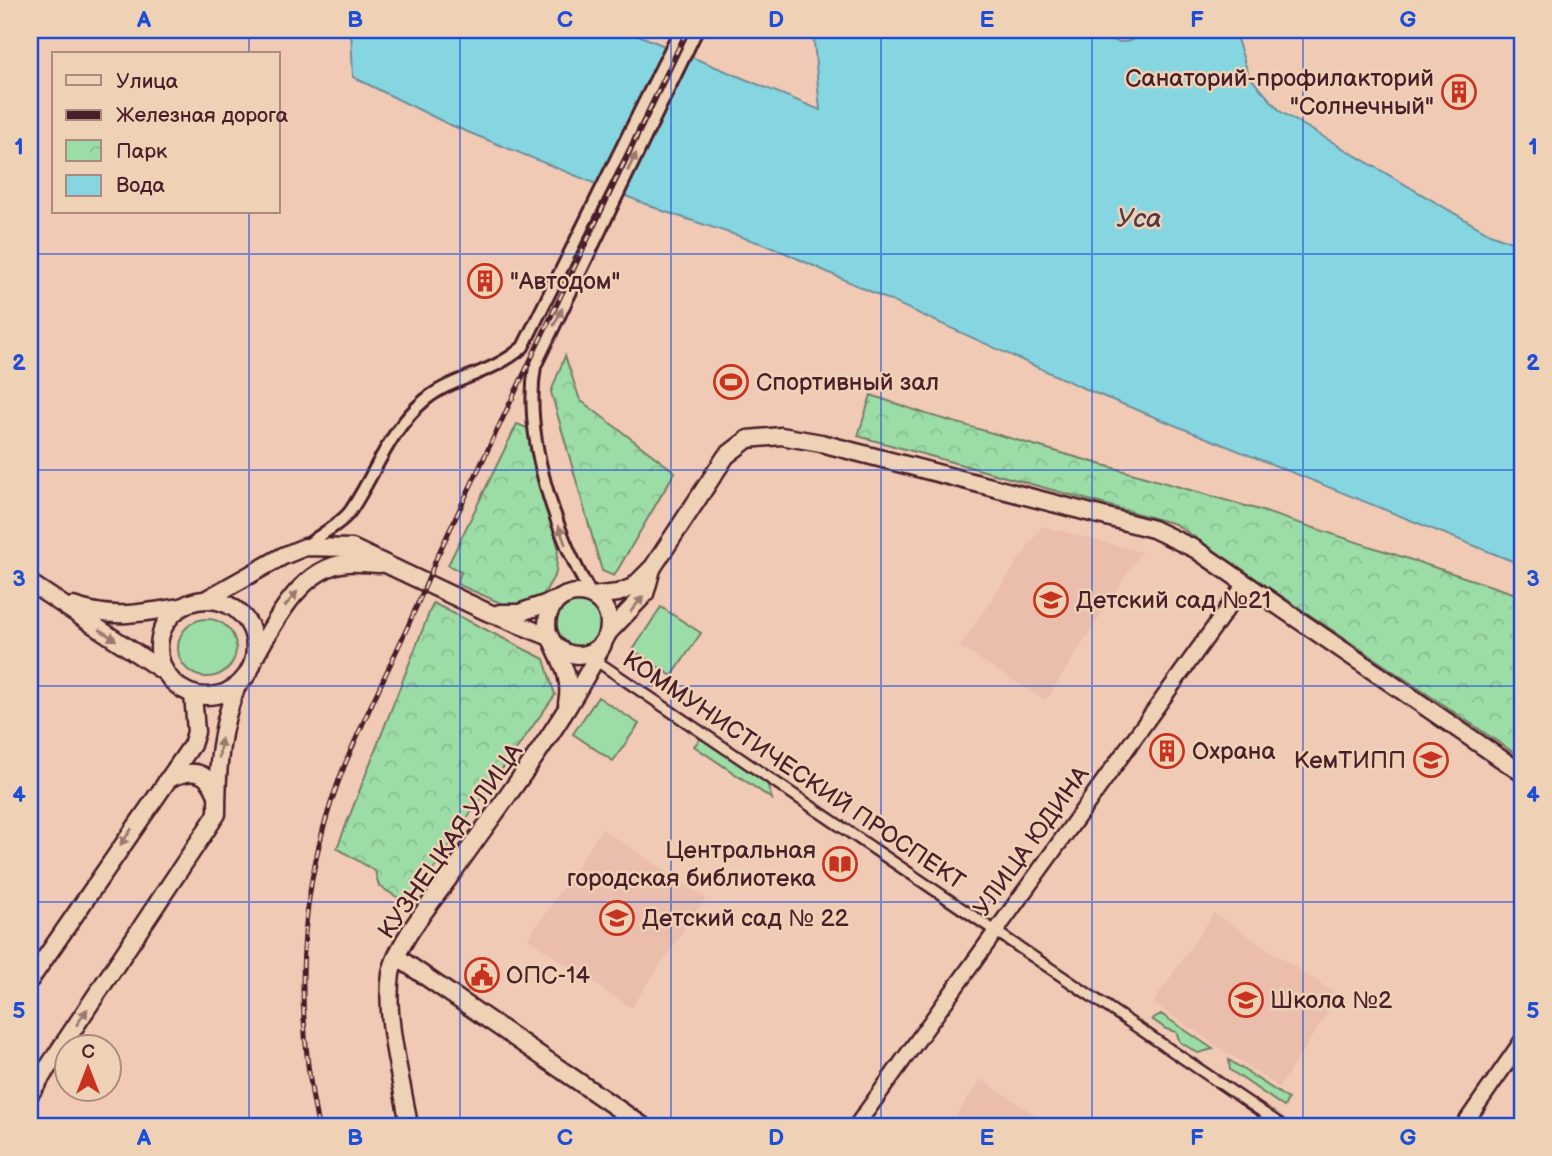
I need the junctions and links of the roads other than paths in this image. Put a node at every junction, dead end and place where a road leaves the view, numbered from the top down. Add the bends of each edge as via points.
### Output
1 (680, 30) edge
2 (697, 30) edge
3 (305, 547) junction
4 (390, 565) junction
5 (653, 567) junction
6 (30, 583) edge
7 (1245, 584) junction
8 (592, 596) junction
9 (564, 597) junction
10 (51, 598) junction
11 (205, 600) junction
12 (181, 607) junction
13 (487, 612) junction
14 (606, 639) junction
15 (552, 641) junction
16 (255, 657) junction
17 (595, 660) junction
18 (166, 673) junction
19 (237, 686) junction
20 (193, 694) junction
21 (565, 712) junction
22 (1522, 773) edge
23 (165, 781) junction
24 (217, 795) junction
25 (995, 929) junction
26 (397, 957) junction
27 (30, 980) edge
28 (1522, 1041) edge
29 (30, 1094) edge
30 (409, 1126) edge
31 (643, 1126) edge
32 (856, 1126) edge
33 (1283, 1126) edge
34 (1463, 1126) edge

1 - 3 street via 523,348 480,375 437,391 405,418 349,513
8 -> 2 street via 561,538 533,428 530,393 535,366
3 - 4 main road via 352,548
3 - 11 main road
4 - 13 main road
16 -> 4 main road via 277,617 318,575 344,563
5 - 7 main road via 726,456 748,439 781,436 1153,529 1195,550
5 - 8 main road via 633,587
14 -> 5 main road via 645,594
6 - 10 main road
7 - 22 main road
7 - 25 street, УЛИЦА ЮДИНА
8 - 9 main road
8 - 14 main road via 608,616
9 - 13 main road via 519,613
9 - 15 main road via 547,619
10 - 12 main road via 102,615
10 -> 18 main road
11 - 12 main road
11 - 16 main road via 226,604 244,616 254,635
12 - 18 main road via 170,617 161,637 160,659
13 - 15 main road
14 - 15 main road via 578,656
14 - 17 main road, КУЗНЕЦКАЯ УЛИЦА
15 - 21 main road via 567,672 570,692
16 - 19 main road
17 - 21 main road, КУЗНЕЦКАЯ УЛИЦА
17 - 25 street, КОММУНИСТИЧЕСКИЙ ПРОСПЕКТ
18 - 20 main road
19 - 20 main road via 208,696
24 -> 19 main road via 224,717
20 - 23 main road via 196,732 192,745
21 - 26 main road, КУЗНЕЦКАЯ УЛИЦА
23 - 24 main road via 192,771 203,774
23 -> 27 main road
29 -> 24 main road via 217,814
25 - 32 street, УЛИЦА ЮДИНА
25 - 33 street, КОММУНИСТИЧЕСКИЙ ПРОСПЕКТ
26 - 30 main road, КУЗНЕЦКАЯ УЛИЦА via 391,971 391,1009
26 - 31 main road
28 - 34 street

